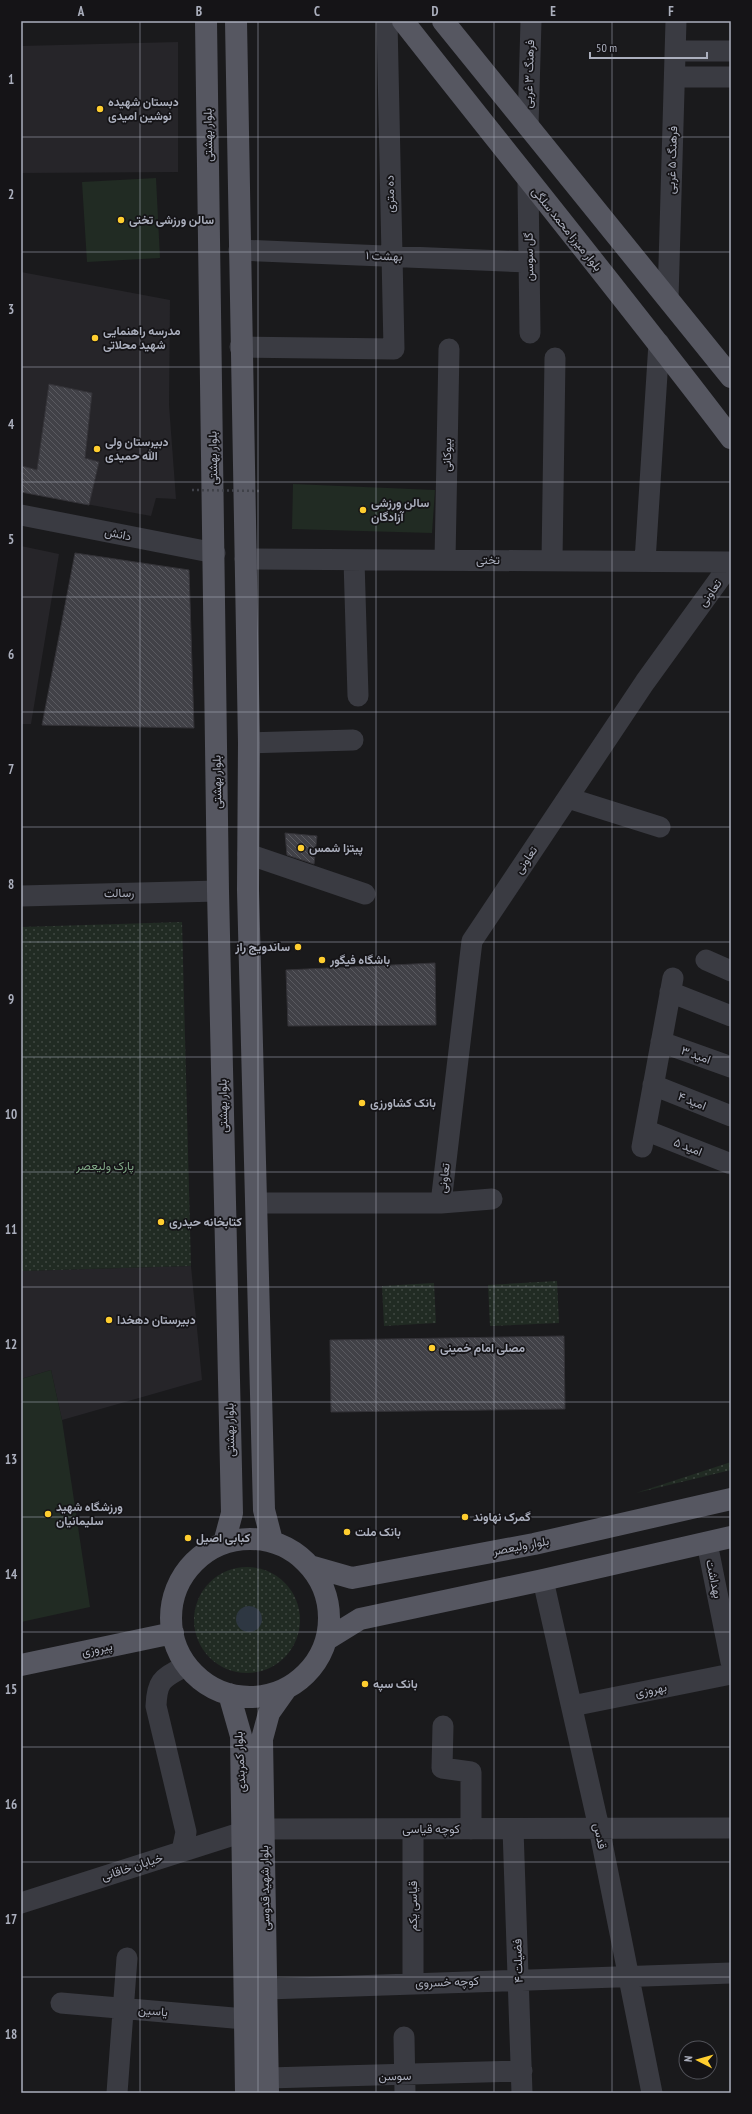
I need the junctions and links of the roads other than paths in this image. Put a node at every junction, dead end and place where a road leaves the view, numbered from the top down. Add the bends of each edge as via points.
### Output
1 (206, 21) edge
2 (236, 21) edge
3 (387, 21) edge
4 (403, 21) edge
5 (443, 21) edge
6 (531, 21) edge
7 (676, 21) edge
8 (675, 51) junction
9 (731, 51) edge
10 (675, 76) junction
11 (731, 77) edge
12 (528, 127) junction
13 (528, 181) junction
14 (239, 250) junction
15 (391, 257) junction
16 (529, 262) junction
17 (668, 299) junction
18 (530, 333) dead end
19 (659, 343) junction
20 (240, 347) junction
21 (449, 350) dead end
22 (555, 358) dead end
23 (731, 377) edge
24 (731, 438) edge
25 (21, 515) edge
26 (215, 553) junction
27 (245, 559) junction
28 (354, 560) junction
29 (445, 560) junction
30 (552, 561) junction
31 (645, 562) junction
32 (731, 563) edge
33 (358, 696) dead end
34 (353, 740) dead end
35 (249, 743) junction
36 (568, 798) junction
37 (660, 827) dead end
38 (248, 854) junction
39 (248, 890) junction
40 (218, 891) junction
41 (365, 894) dead end
42 (21, 896) edge
43 (706, 960) dead end
44 (731, 971) edge
45 (731, 1016) edge
46 (661, 1042) junction
47 (731, 1068) edge
48 (653, 1085) junction
49 (731, 1116) edge
50 (731, 1164) edge
51 (492, 1199) dead end
52 (441, 1202) junction
53 (256, 1203) junction
54 (731, 1499) edge
55 (731, 1537) edge
56 (272, 1542) junction
57 (224, 1543) junction
58 (707, 1543) junction
59 (310, 1566) junction
60 (543, 1580) junction
61 (173, 1633) junction
62 (326, 1640) junction
63 (731, 1662) edge
64 (21, 1665) edge
65 (187, 1665) junction
66 (731, 1674) edge
67 (286, 1689) junction
68 (229, 1694) junction
69 (572, 1706) junction
70 (443, 1726) dead end
71 (599, 1828) junction
72 (731, 1828) edge
73 (414, 1829) junction
74 (471, 1829) junction
75 (514, 1829) junction
76 (253, 1830) junction
77 (182, 1851) junction
78 (21, 1903) edge
79 (127, 1958) dead end
80 (731, 1973) edge
81 (628, 1976) junction
82 (519, 1980) junction
83 (413, 1984) junction
84 (267, 1989) junction
85 (61, 2003) dead end
86 (123, 2008) junction
87 (245, 2019) junction
88 (404, 2036) dead end
89 (522, 2071) junction
90 (405, 2084) edge
91 (268, 2086) edge
92 (117, 2093) edge
93 (246, 2093) edge
94 (522, 2093) edge
95 (652, 2093) edge

1 - 26 main road, بلوار بهشتی
2 - 14 main road
3 - 15 street, ده متری
4 - 13 main road, بلوار میرزا محمد سلگی
5 - 12 main road
6 - 12 street, فرهنگ ۳ غربی
7 - 8 street, فرهنگ ۵ غربی
8 - 9 street
8 - 10 street, فرهنگ ۵ غربی
10 - 11 street
10 - 17 street, فرهنگ ۵ غربی
12 - 17 main road
13 - 16 street, گل سوسن
13 - 19 main road, بلوار میرزا محمد سلگی
14 - 15 street, بهشت ۱
14 - 20 main road
15 - 16 street, بهشت ۱
15 - 20 street, ده متری via 394,349
16 - 18 street, گل سوسن
17 - 23 main road
19 - 24 main road, بلوار میرزا محمد سلگی
19 - 31 street
20 - 27 main road
21 - 29 street, بیوکانی
22 - 30 street
25 - 26 street, دانش
26 - 27 main road
26 - 40 main road, بلوار بهشتی
27 - 28 street, تختی
27 - 35 main road
28 - 29 street, تختی
28 - 33 street
29 - 30 street, تختی
30 - 31 street, تختی
31 - 32 street, تختی
32 - 36 street, تعاونی via 646,682
34 - 35 street
35 - 38 main road
36 - 37 street
36 - 52 street, تعاونی via 472,941
38 - 39 main road
38 - 41 street
39 - 40 main road
39 - 53 main road
40 - 42 street, رسالت
40 - 57 main road, بلوار بهشتی via 232,1513
43 - 44 street
45 - 46 street via 672,985
46 - 47 street, امید ۳
46 - 48 street
48 - 49 street, امید ۴
48 - 50 street, امید ۵ via 643,1139
51 - 52 street, تعاونی
52 - 53 street, تعاونی
53 - 56 main road via 264,1510
54 - 59 main road, بلوار ولیعصر via 534,1544 352,1578
55 - 58 main road
56 - 57 main road via 248,1539
56 - 59 main road via 293,1551
57 - 61 main road via 204,1553 188,1569 177,1588 172,1610
58 - 60 main road
58 - 63 street, بهداشت
59 - 62 main road via 328,1602 330,1620
60 - 62 main road via 360,1619
60 - 69 street, قدس
61 - 64 main road, پیروزی
61 - 65 main road via 178,1650
62 - 67 main road via 318,1660 304,1676
65 - 68 main road via 198,1678 213,1688
65 - 77 street via 167,1676 157,1688 156,1706 186,1832
66 - 69 street, بهروزی
67 - 68 main road via 268,1696
67 - 76 main road, بلوار شهید قدوسی via 269,1713 262,1739
68 - 76 main road, بلوار کمربندی via 241,1736
69 - 71 street, قدس
70 - 74 street via 442,1768 471,1772
71 - 72 street, کوچه قیاسی
71 - 75 street, کوچه قیاسی
71 - 81 street, قدس
73 - 74 street, کوچه قیاسی
73 - 76 street, کوچه قیاسی
73 - 83 street, قیاسی یکم
74 - 75 street, کوچه قیاسی
75 - 82 street, فضیلت ۴
76 - 77 street, خیابان خاقانی
76 - 84 main road, بلوار شهید قدوسی
76 - 87 main road, بلوار شهید قدوسی
77 - 78 street, خیابان خاقانی
79 - 86 street
80 - 81 street, کوچه خسروی
81 - 82 street, کوچه خسروی
81 - 95 street, قدس
82 - 83 street, کوچه خسروی
82 - 89 street, فضیلت ۴
83 - 84 street, کوچه خسروی
84 - 91 main road, بلوار شهید قدوسی
85 - 86 street, یاسین
86 - 87 street, یاسین
86 - 92 street
87 - 93 main road, بلوار شهید قدوسی
88 - 90 street
89 - 90 street, سوسن
89 - 94 street, فضیلت ۴
90 - 91 street, سوسن

